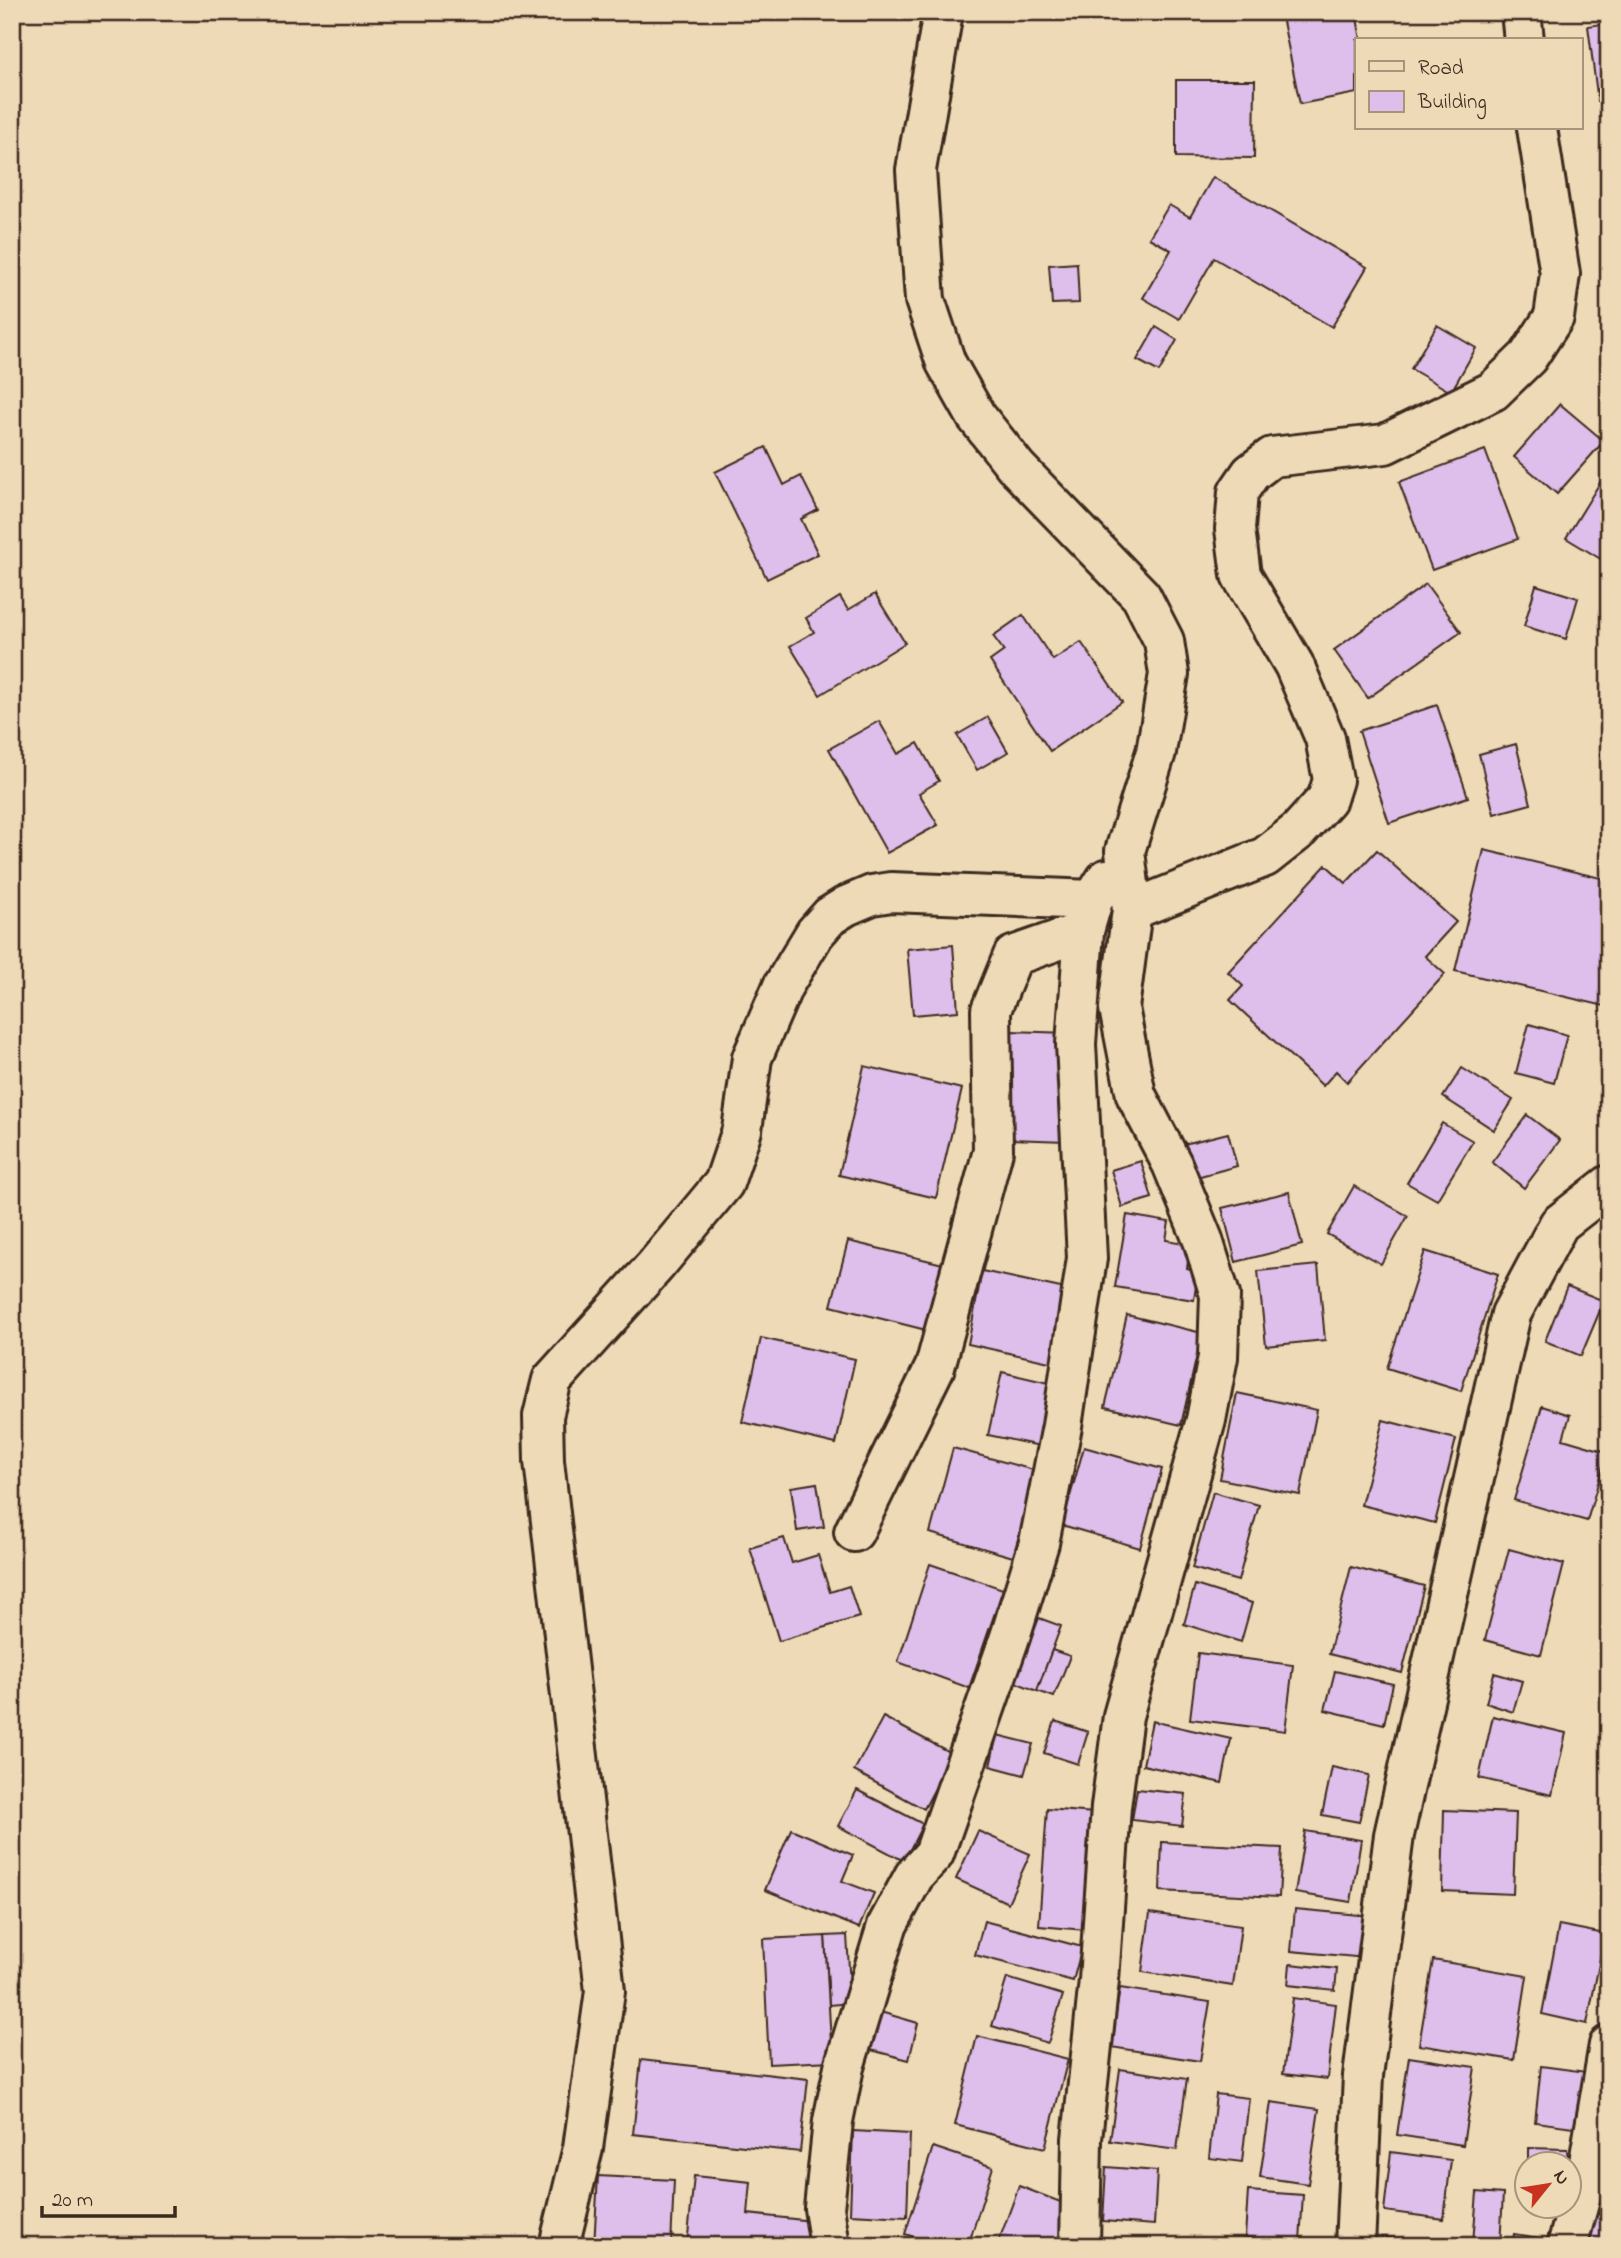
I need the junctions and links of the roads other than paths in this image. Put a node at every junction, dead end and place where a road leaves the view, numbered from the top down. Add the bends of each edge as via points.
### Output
1 (943, 12) edge
2 (1521, 12) edge
3 (1524, 38) edge
4 (1537, 130) edge
5 (1125, 851) junction
6 (1132, 910) junction
7 (1088, 916) junction
8 (1609, 1185) edge
9 (854, 1532) dead end
10 (1609, 2045) edge
11 (559, 2246) edge
12 (830, 2246) edge
13 (1080, 2246) edge
14 (1355, 2246) edge
15 (1567, 2246) edge

1 - 5 main road via 916,170 925,300 946,363 976,416 1017,468 1141,596 1164,641 1169,674 1156,752
2 - 3 main road
4 - 6 main road via 1560,274 1554,317 1528,356 1493,391 1385,444 1272,457 1251,472 1238,492 1241,575 1294,665 1325,738 1333,780 1327,799 1298,831 1265,857
5 - 6 main road
5 - 7 main road
6 - 13 main road via 1119,1008 1136,1095 1172,1164 1220,1295 1218,1357 1206,1420 1123,1716 1082,2139
7 - 9 main road via 1013,956 991,1010 993,1151 935,1367
7 - 11 main road via 891,892 872,895 830,916 783,986 752,1058 742,1130 724,1184 552,1380 543,1416 544,1461 606,1991 583,2148
7 - 12 main road via 1076,1044 1087,1258 1062,1426 1039,1542 1010,1637 934,1854 914,1876 887,1926 844,2067 824,2208
8 - 14 main road via 1559,1224 1511,1314 1394,1835 1363,2076
10 - 15 main road via 1587,2174

